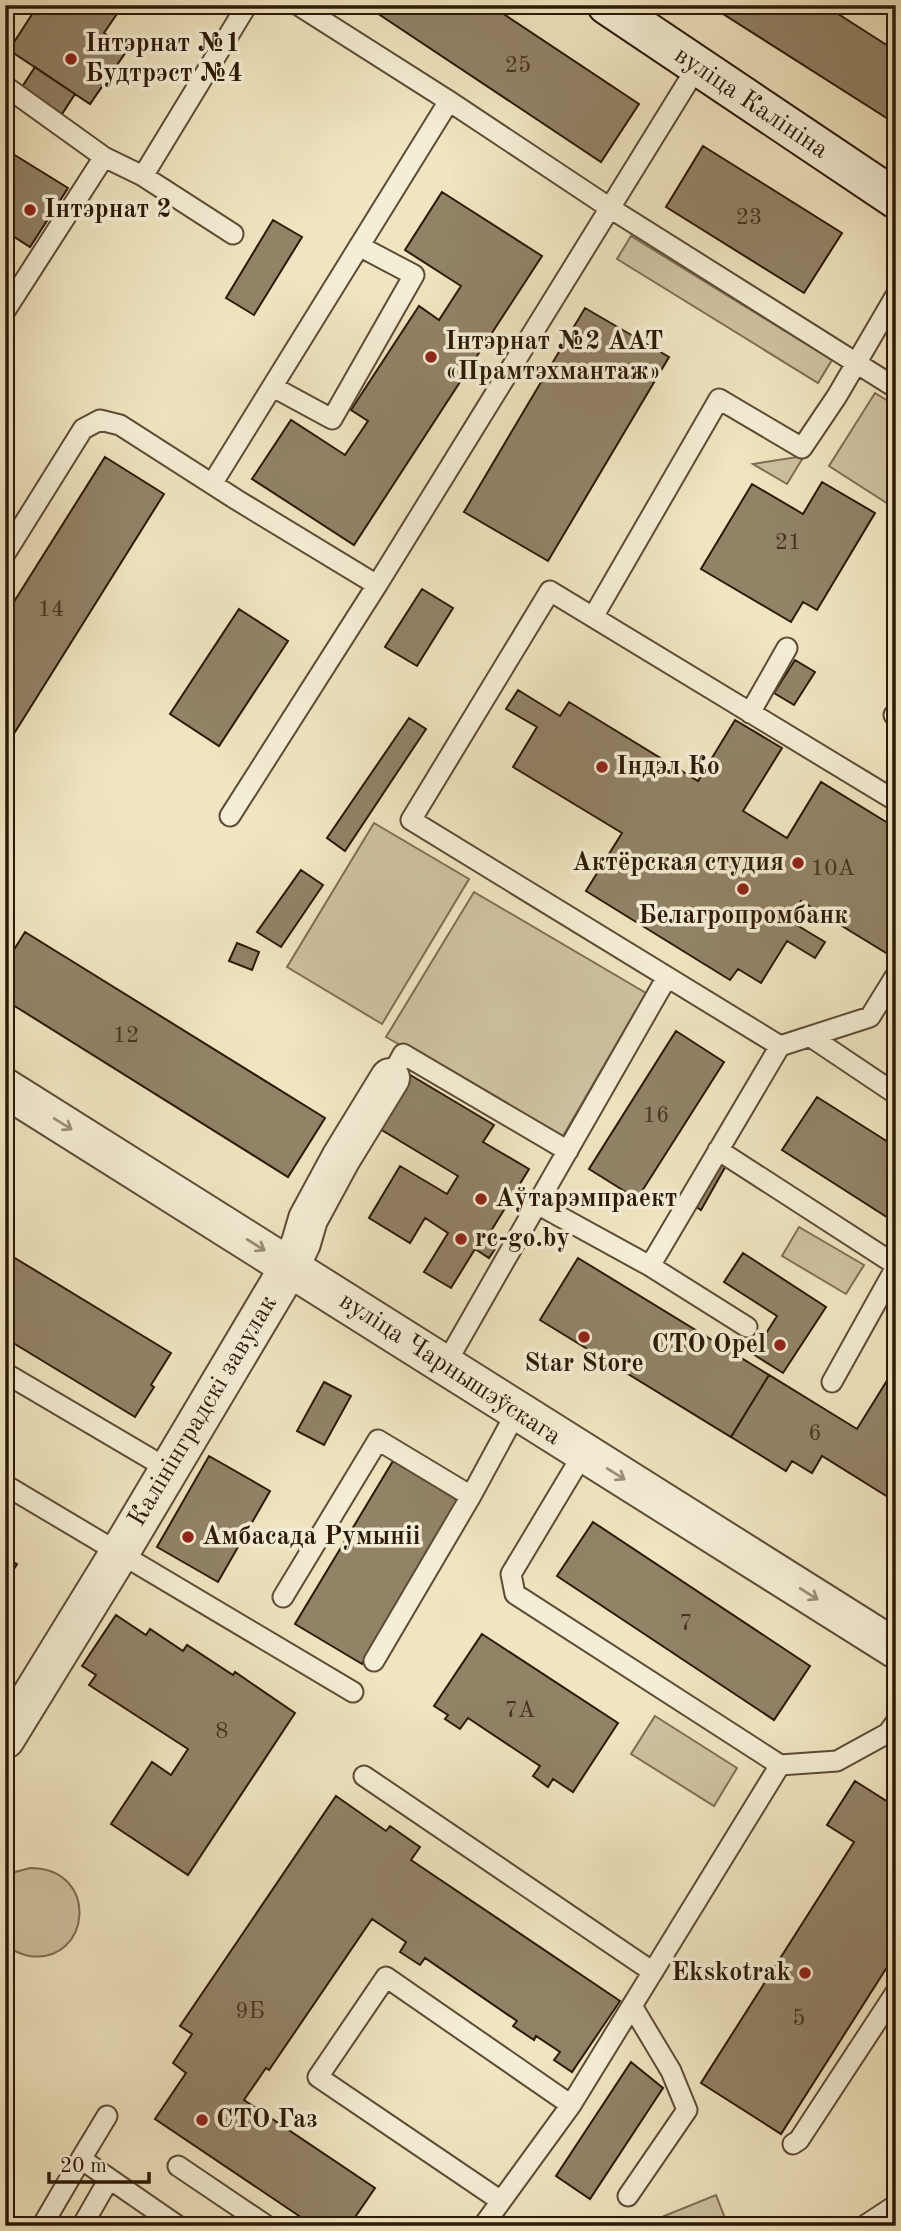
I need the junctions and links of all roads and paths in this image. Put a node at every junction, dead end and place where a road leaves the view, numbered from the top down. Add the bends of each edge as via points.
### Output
1 (247, 5) edge
2 (298, 5) edge
3 (607, 5) edge
4 (697, 67) junction
5 (5, 86) edge
6 (449, 101) junction
7 (104, 157) junction
8 (143, 176) junction
9 (896, 199) edge
10 (610, 208) junction
11 (233, 234) dead end
12 (359, 246) junction
13 (896, 295) edge
14 (5, 311) edge
15 (856, 363) junction
16 (273, 387) junction
17 (896, 388) edge
18 (212, 484) junction
19 (5, 554) edge
20 (377, 585) junction
21 (593, 617) junction
22 (787, 648) dead end
23 (750, 713) junction
24 (896, 801) edge
25 (230, 816) dead end
26 (896, 975) edge
27 (667, 977) junction
28 (811, 1037) junction
29 (780, 1046) junction
30 (390, 1077) joint
31 (5, 1088) edge
32 (896, 1094) edge
33 (718, 1150) junction
34 (568, 1151) junction
35 (537, 1204) junction
36 (290, 1266) junction
37 (650, 1266) junction
38 (896, 1266) edge
39 (747, 1327) dead end
40 (445, 1366) junction
41 (5, 1373) edge
42 (832, 1382) dead end
43 (517, 1411) junction
44 (583, 1454) junction
45 (168, 1469) junction
46 (5, 1485) edge
47 (471, 1496) junction
48 (120, 1552) junction
49 (283, 1597) dead end
50 (896, 1649) edge
51 (374, 1661) dead end
52 (353, 1692) dead end
53 (896, 1722) edge
54 (5, 1739) edge
55 (780, 1765) junction
56 (364, 1776) dead end
57 (653, 1972) junction
58 (896, 1992) edge
59 (632, 2006) junction
60 (570, 2105) junction
61 (107, 2116) dead end
62 (793, 2144) dead end
63 (81, 2159) junction
64 (178, 2166) dead end
65 (109, 2179) junction
66 (628, 2196) dead end
67 (501, 2201) junction
68 (890, 2215) edge
69 (42, 2226) edge
70 (82, 2226) edge
71 (178, 2226) edge
72 (267, 2226) edge
73 (483, 2226) edge
74 (864, 2226) edge

1 - 8 lane
2 - 6 lane
3 - 4 street, вуліца Калініна
4 - 9 street, вуліца Калініна
4 - 10 lane
5 - 7 lane
6 - 10 lane
6 - 12 lane
7 - 8 lane
7 - 14 lane
8 - 11 lane
10 - 15 lane
10 - 20 lane
12 - 16 lane
12 - 16 lane via 414,275 332,419
13 - 15 lane
15 - 17 lane
15 - 21 lane via 802,448 719,399
16 - 18 lane
18 - 19 lane via 120,425 100,420 83,429
18 - 20 lane
20 - 25 lane
21 - 23 lane
21 - 27 lane via 550,592 411,820
22 - 23 lane
23 - 24 lane
26 - 28 lane via 870,1017
27 - 29 lane
27 - 34 lane
28 - 29 lane
28 - 32 lane
29 - 33 lane
30 - 34 lane via 403,1054
30 - 36 street, Калінінградскі завулак via 308,1219
31 -> 36 street, вуліца Чарнышэўскага
33 - 37 lane
33 - 38 lane
34 - 35 lane
35 - 37 lane
35 - 40 lane
36 - 40 street, вуліца Чарнышэўскага
36 - 45 street, Калінінградскі завулак
37 - 39 lane
38 - 42 lane
40 - 43 street, вуліца Чарнышэўскага
41 - 45 lane
43 - 44 street, вуліца Чарнышэўскага
43 - 47 lane
44 -> 50 street, вуліца Чарнышэўскага
44 - 55 lane via 511,1574 515,1594
45 - 48 street, Калінінградскі завулак
46 - 48 lane
47 - 49 lane via 378,1440
47 - 51 lane
48 - 52 lane
48 - 54 street, Калінінградскі завулак
53 - 55 lane via 888,1733 837,1761
55 - 57 lane
56 - 57 lane
57 - 59 lane
58 - 62 lane
59 - 60 lane
59 - 66 lane via 671,2071 687,2110
60 - 67 lane
60 - 67 lane via 386,1977 318,2077
61 - 63 lane
63 - 65 lane
63 - 69 lane
64 - 72 lane
65 - 70 lane
65 - 71 lane
67 - 73 lane
68 - 74 lane

